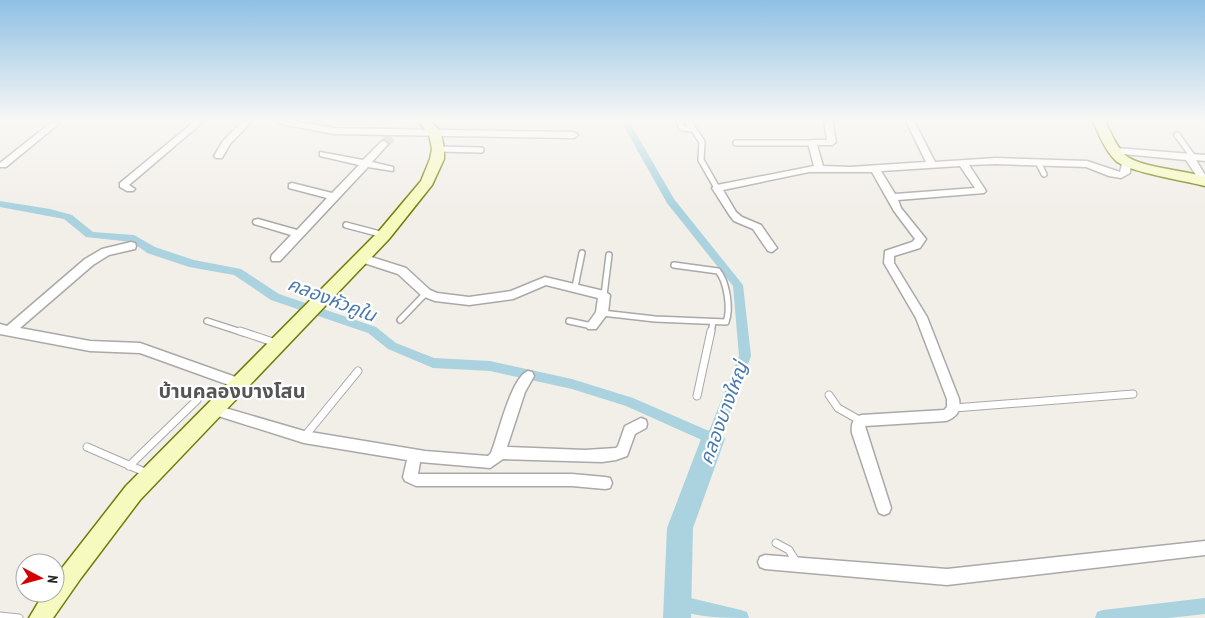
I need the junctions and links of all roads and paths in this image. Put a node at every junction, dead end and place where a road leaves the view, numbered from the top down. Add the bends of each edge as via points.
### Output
1 (438, 149) edge
2 (22, 150) edge
3 (165, 150) edge
4 (222, 150) edge
5 (378, 150) tunnel mouth
6 (474, 150) edge
7 (481, 150) dead end
8 (702, 150) edge
9 (814, 150) edge
10 (924, 150) edge
11 (1186, 150) edge
12 (1116, 151) joint
13 (323, 154) dead end
14 (219, 156) dead end
15 (1191, 157) junction
16 (1205, 158) edge
17 (1038, 162) junction
18 (1126, 162) junction
19 (366, 163) junction
20 (963, 163) junction
21 (931, 164) junction
22 (3, 165) dead end
23 (874, 168) junction
24 (390, 169) dead end
25 (819, 169) junction
26 (1044, 174) dead end
27 (1205, 182) edge
28 (292, 186) dead end
29 (717, 188) junction
30 (130, 189) dead end
31 (334, 197) junction
32 (892, 197) junction
33 (258, 222) dead end
34 (346, 225) dead end
35 (299, 234) junction
36 (384, 235) junction
37 (131, 246) dead end
38 (772, 248) dead end
39 (582, 253) dead end
40 (609, 255) dead end
41 (276, 258) dead end
42 (362, 258) junction
43 (674, 265) dead end
44 (575, 287) junction
45 (426, 294) junction
46 (604, 294) junction
47 (602, 313) junction
48 (400, 320) dead end
49 (207, 321) dead end
50 (569, 321) dead end
51 (713, 322) junction
52 (592, 326) joint
53 (4, 330) edge
54 (278, 344) junction
55 (358, 371) dead end
56 (528, 376) dead end
57 (240, 384) junction
58 (1134, 394) dead end
59 (829, 395) dead end
60 (697, 396) dead end
61 (197, 400) dead end
62 (954, 408) junction
63 (215, 410) junction
64 (861, 421) junction
65 (641, 424) dead end
66 (304, 437) junction
67 (87, 447) dead end
68 (498, 453) junction
69 (415, 456) junction
70 (129, 466) junction
71 (151, 475) junction
72 (605, 483) dead end
73 (884, 508) dead end
74 (776, 543) dead end
75 (1205, 548) edge
76 (766, 562) dead end
77 (798, 565) junction
78 (0, 616) edge
79 (19, 618) edge
80 (40, 618) edge

1 - 36 street via 427,182
2 - 22 street
3 - 30 street via 123,185
4 - 14 street
5 - 19 street
6 - 7 lane
8 - 29 lane via 702,160
9 - 25 street
10 - 21 street
11 - 15 lane
12 - 15 street
12 - 18 street
13 - 19 street
15 - 16 street
15 - 27 street
17 - 18 street via 1090,165 1120,175 1125,173
17 - 20 street
17 - 26 lane
18 - 27 street
19 - 24 street
19 - 31 street
20 - 21 street
20 - 32 street via 981,191
21 - 23 street
23 - 25 street
23 - 32 street
25 - 29 street
28 - 31 street
29 - 38 street via 733,214 757,227
31 - 35 street
32 - 62 street via 921,239 916,245 889,254 889,263 921,317
33 - 35 street
34 - 36 lane
35 - 41 street
36 - 42 street
37 - 53 street via 106,252 89,262
39 - 44 lane
40 - 46 lane
42 - 45 street via 402,271
42 - 54 street
43 - 51 lane via 712,269 721,275 729,318 722,323
44 - 45 street via 545,281 513,295 469,301
44 - 46 street
45 - 48 lane
46 - 47 street
47 - 51 lane
47 - 52 street
49 - 54 lane
50 - 52 lane
51 - 60 lane
53 - 57 street via 90,346 140,348
54 - 57 street
55 - 66 lane
56 - 68 street via 519,390
57 - 63 street
58 - 62 lane
59 - 64 lane via 833,405
61 - 70 lane
62 - 64 street via 946,415
63 - 66 street
63 - 71 street
64 - 73 street via 859,433
65 - 68 street via 630,430 624,450 618,454
66 - 69 street
67 - 70 lane
68 - 69 street via 490,462
69 - 72 street via 410,477 416,480
70 - 71 lane
71 - 80 street via 73,570
74 - 77 lane via 789,550
75 - 77 street via 953,577
76 - 77 street
78 - 79 lane

